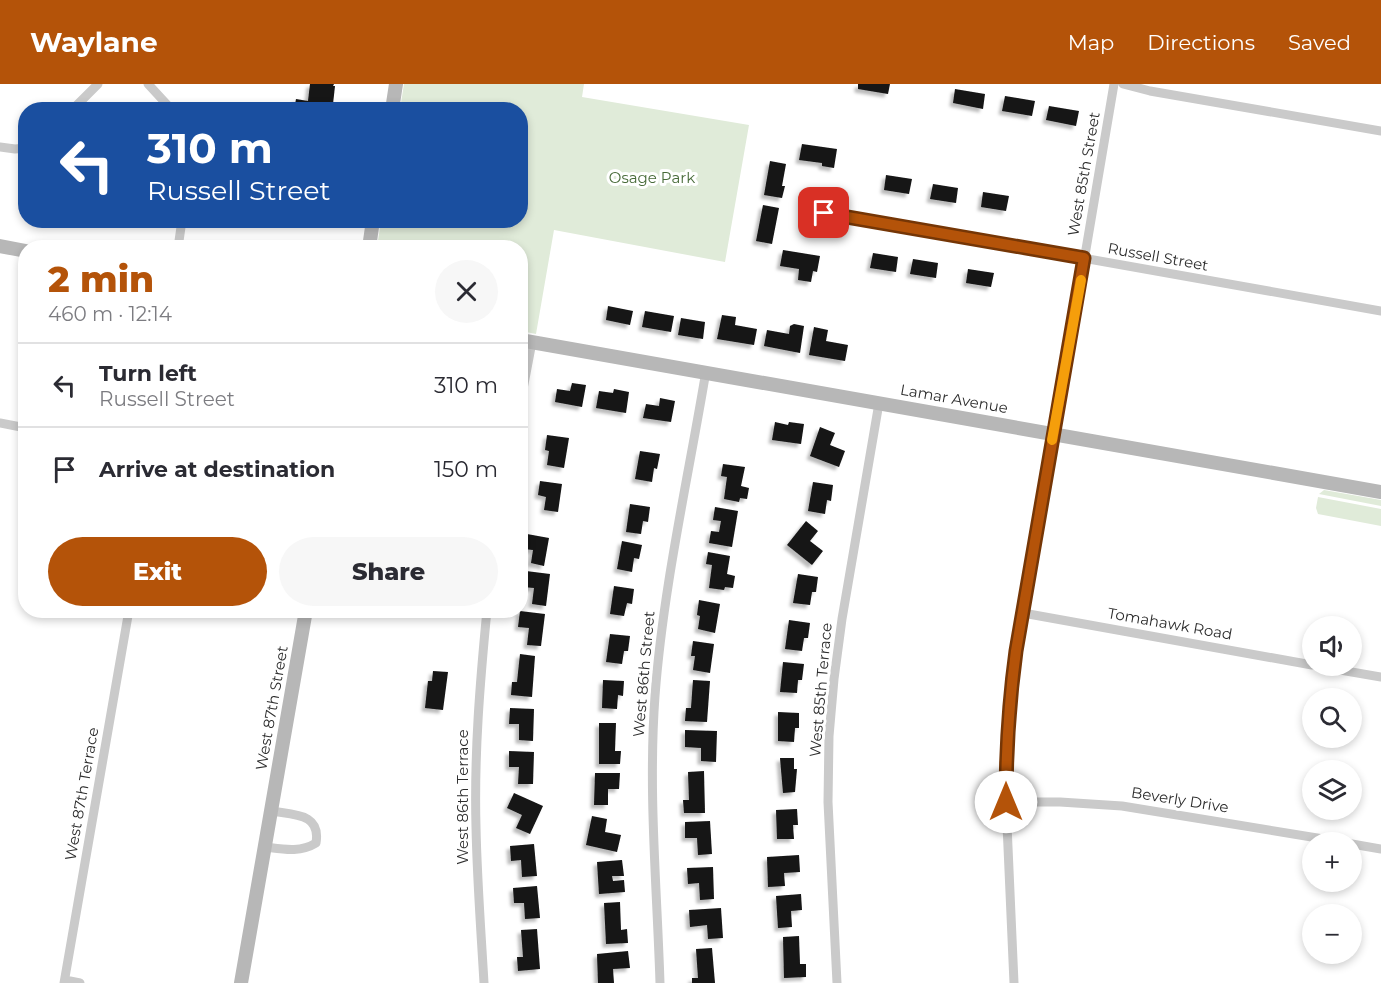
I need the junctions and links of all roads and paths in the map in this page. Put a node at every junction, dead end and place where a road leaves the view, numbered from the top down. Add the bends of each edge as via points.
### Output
1 (98, 84) edge
2 (148, 84) edge
3 (396, 84) edge
4 (1114, 84) edge
5 (1123, 84) edge
6 (80, 102) edge
7 (165, 102) edge
8 (393, 102) edge
9 (1381, 131) edge
10 (0, 147) edge
11 (18, 149) edge
12 (824, 213) dead end
13 (0, 246) edge
14 (18, 249) edge
15 (1084, 258) junction
16 (1381, 311) edge
17 (528, 341) edge
18 (706, 371) junction
19 (879, 403) junction
20 (0, 423) edge
21 (18, 426) edge
22 (1054, 434) junction
23 (1381, 492) edge
24 (1023, 613) junction
25 (128, 618) edge
26 (305, 618) edge
27 (487, 618) edge
28 (1302, 664) edge
29 (1362, 674) edge
30 (1381, 677) edge
31 (1006, 802) junction
32 (271, 811) junction
33 (1302, 835) edge
34 (1362, 845) edge
35 (265, 847) junction
36 (1381, 849) edge
37 (65, 982) edge
38 (80, 983) edge
39 (242, 983) edge
40 (484, 983) edge
41 (660, 983) edge
42 (837, 983) edge
43 (1014, 983) edge

1 - 6 street
2 - 7 street
3 - 8 street
4 - 15 street, West 85th Street
5 - 9 street
10 - 11 street
12 - 15 street, Russell Street
13 - 14 street
15 - 16 street, Russell Street
15 - 22 street, West 85th Street
17 - 18 street, Lamar Avenue
18 - 19 street, Lamar Avenue
18 - 41 street, West 86th Street via 664,619 655,696 652,816
19 - 22 street, Lamar Avenue
19 - 42 street, West 85th Terrace via 842,619 829,736 828,802
20 - 21 street
22 - 23 street, Lamar Avenue
22 - 24 street, West 85th Street
24 - 28 street, Tomahawk Road
24 - 31 street, West 85th Street via 1010,698
25 - 37 street, West 87th Terrace
26 - 32 street, West 87th Street
27 - 40 street, West 86th Terrace via 476,762
29 - 30 street, Tomahawk Road
31 - 33 street, Beverly Drive via 1122,806
31 - 43 street, West 85th Street
32 - 35 street, West 87th Street
32 - 35 street via 302,817 313,822 318,832 316,843 308,848
34 - 36 street, Beverly Drive
35 - 39 street, West 87th Street
37 - 38 street

